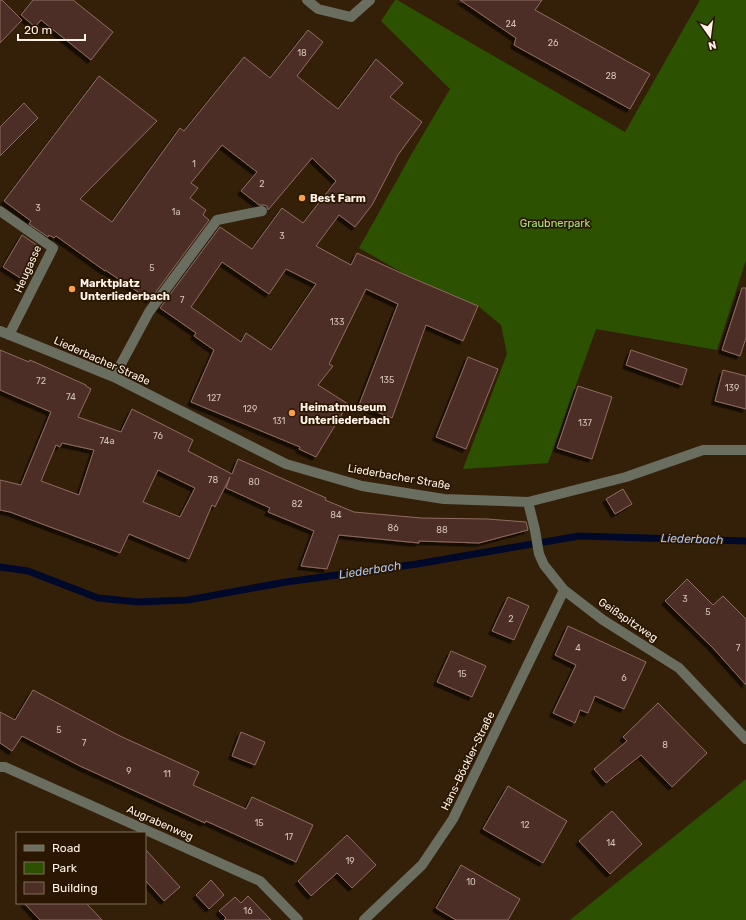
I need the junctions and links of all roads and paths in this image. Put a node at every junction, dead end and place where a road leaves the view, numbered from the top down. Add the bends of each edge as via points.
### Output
1 (307, 0) edge
2 (370, 0) edge
3 (0, 211) edge
4 (262, 211) dead end
5 (5, 333) edge
6 (114, 377) junction
7 (746, 450) edge
8 (528, 502) junction
9 (564, 590) junction
10 (746, 739) edge
11 (0, 767) edge
12 (298, 920) edge
13 (364, 920) edge

1 - 2 street via 318,9 351,17
3 - 5 street, Heugasse via 53,248
4 - 6 street via 217,220 150,312
5 - 6 street, Liederbacher Straße
6 - 8 street, Liederbacher Straße via 286,464 362,486 444,499
7 - 8 street, Liederbacher Straße via 703,450 626,477
8 - 9 street, Geißspitzweg via 544,565
9 - 10 street, Geißspitzweg via 603,620 679,668
9 - 13 street, Hans-Böckler-Straße via 454,820 422,865
11 - 12 street, Augrabenweg via 13,770 260,881

